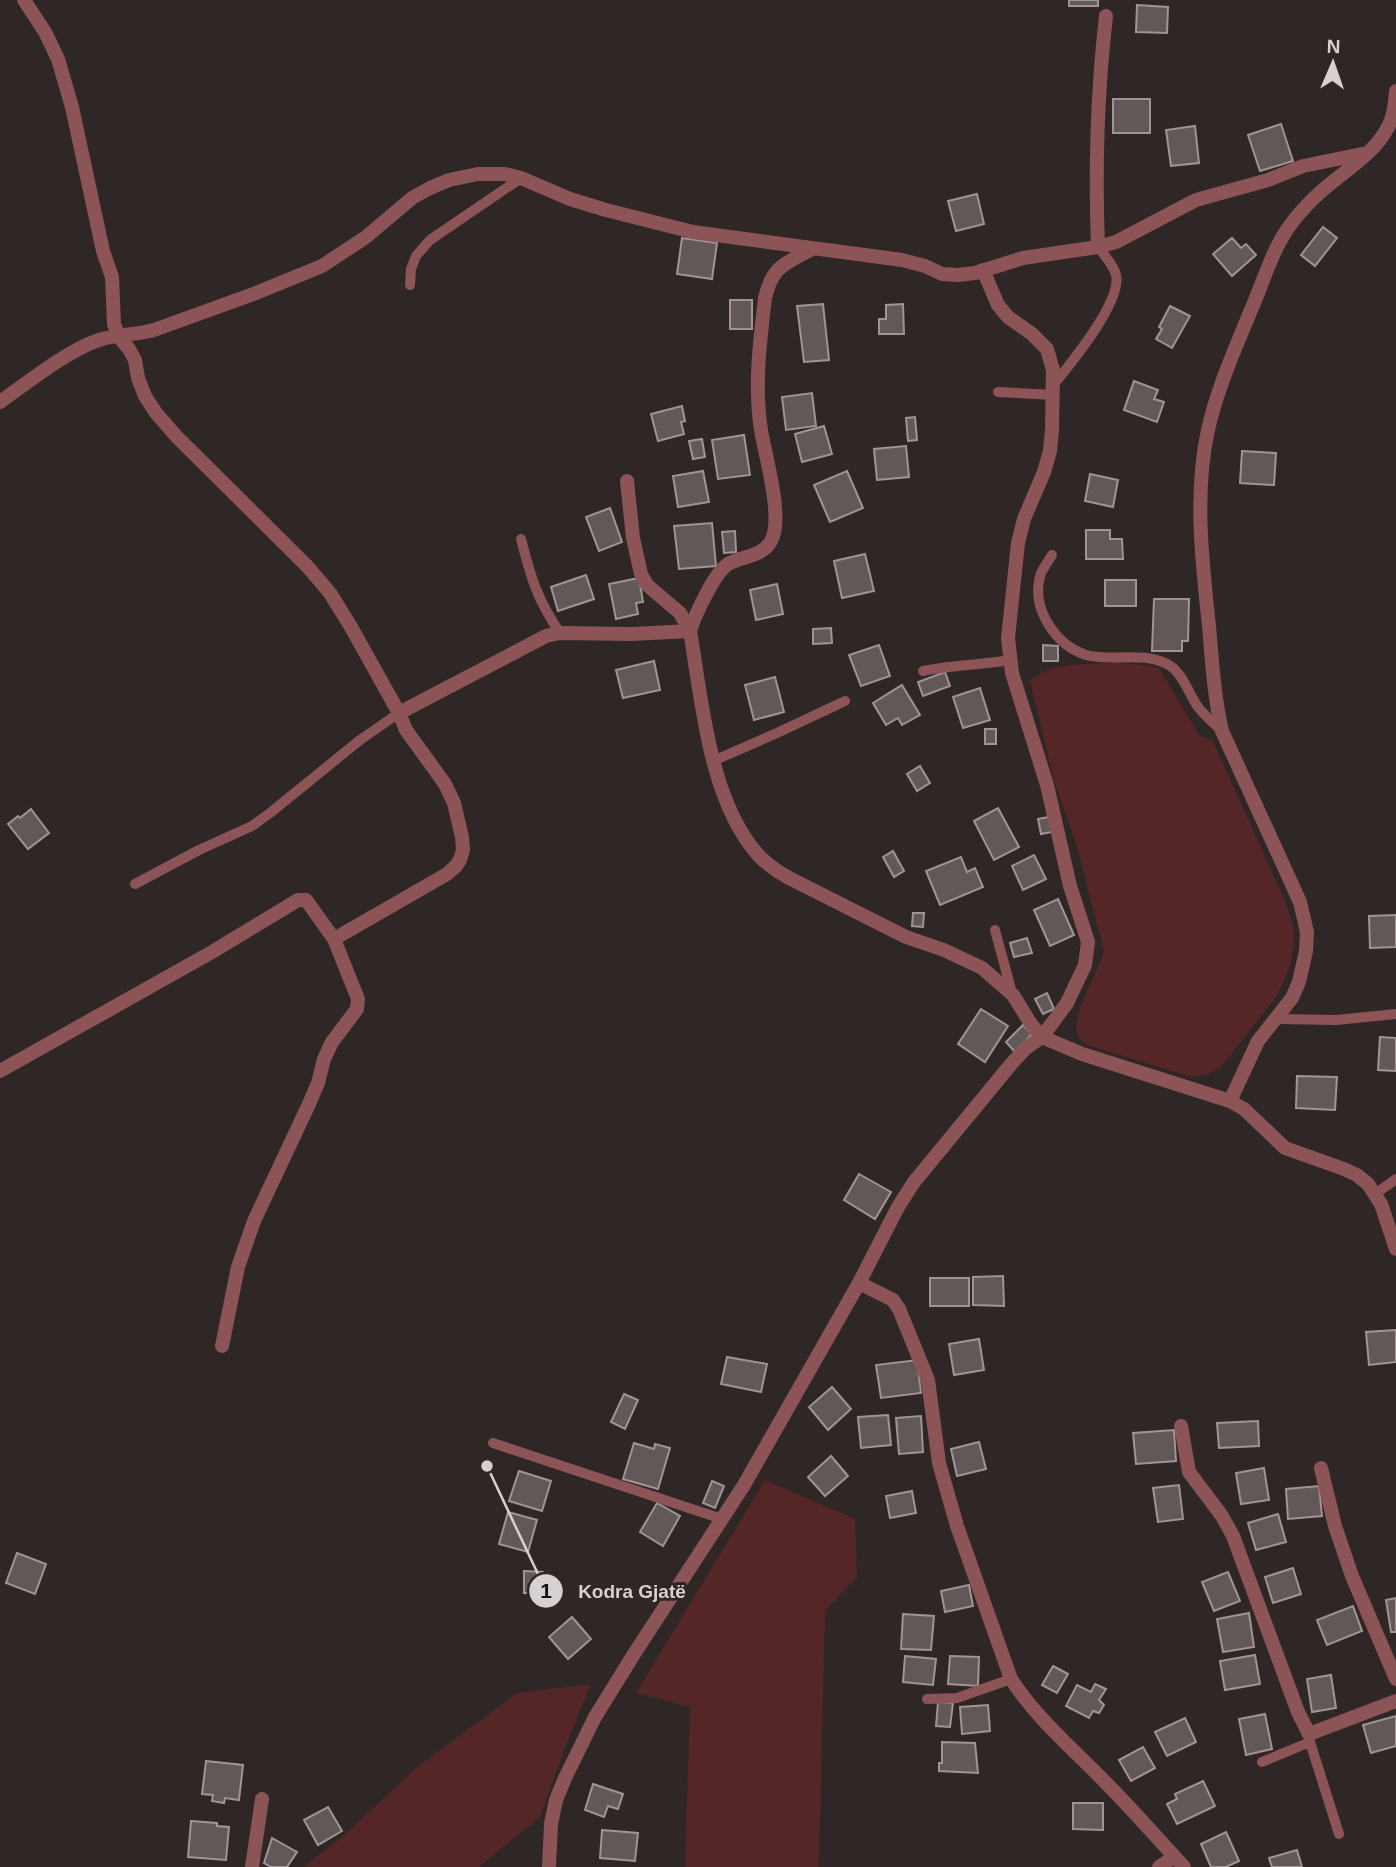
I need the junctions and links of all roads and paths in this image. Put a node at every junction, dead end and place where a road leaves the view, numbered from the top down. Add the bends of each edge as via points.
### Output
1 (24, 0) edge
2 (1106, 16) dead end
3 (1396, 90) edge
4 (1395, 109) edge
5 (1367, 153) junction
6 (521, 178) junction
7 (1098, 247) junction
8 (812, 248) junction
9 (983, 270) junction
10 (410, 285) dead end
11 (119, 337) junction
12 (1054, 390) junction
13 (998, 392) dead end
14 (0, 402) edge
15 (627, 481) dead end
16 (521, 539) dead end
17 (1052, 555) dead end
18 (690, 631) junction
19 (560, 632) junction
20 (1010, 660) junction
21 (923, 671) dead end
22 (845, 701) dead end
23 (399, 713) junction
24 (1222, 731) junction
25 (713, 761) junction
26 (135, 884) dead end
27 (995, 929) dead end
28 (334, 939) junction
29 (1013, 995) junction
30 (1396, 1014) edge
31 (1277, 1019) junction
32 (1042, 1037) junction
33 (0, 1072) edge
34 (1230, 1101) junction
35 (1396, 1179) edge
36 (1376, 1194) junction
37 (1396, 1249) edge
38 (859, 1283) junction
39 (222, 1346) dead end
40 (1181, 1426) dead end
41 (493, 1443) dead end
42 (1321, 1468) dead end
43 (722, 1519) junction
44 (1011, 1679) junction
45 (1396, 1679) edge
46 (927, 1699) dead end
47 (1396, 1701) edge
48 (1309, 1738) junction
49 (1262, 1762) dead end
50 (262, 1799) dead end
51 (1339, 1834) dead end
52 (1179, 1862) edge
53 (252, 1867) edge
54 (549, 1867) edge
55 (1158, 1867) edge

1 - 11 street via 54,50 67,87 112,277
2 - 7 street via 1097,128
3 - 4 street
4 - 5 street via 1389,126
5 - 7 street via 1303,166 1196,200
5 - 24 street via 1321,191 1288,228 1214,406 1200,505
6 - 8 street via 570,199 693,232
6 - 10 lane via 430,240 416,256
6 - 11 street via 491,173 449,180 412,198 322,266 154,330
7 - 9 street via 1023,258
7 - 12 lane via 1117,276 1113,300
8 - 9 street via 902,260 942,274
8 - 18 street via 776,270 765,298 758,391 775,508 772,540 754,555 720,570
9 - 12 street via 998,305 1047,349
11 - 14 street via 84,347
11 - 23 street via 135,360 145,396 156,413 330,593
12 - 13 lane
12 - 20 street via 1050,451 1017,543
15 - 18 street via 641,574 647,585 680,613
16 - 19 lane via 531,581
17 - 24 lane via 1042,573 1039,606 1059,637 1088,655 1158,660 1169,665
18 - 19 street
18 - 25 street
19 - 23 street
20 - 21 lane
20 - 32 street via 1088,942 1080,979
22 - 25 lane
23 - 26 lane via 252,826
23 - 28 street via 454,803 463,850 447,874
24 - 31 street via 1305,918 1306,951 1299,982
25 - 29 street via 732,813 759,856 774,869 906,937 965,959
27 - 29 lane
28 - 33 street via 306,900 298,900
28 - 39 street via 358,999 357,1009 332,1042 305,1113 254,1221 238,1267
29 - 32 street
30 - 31 lane
31 - 34 street via 1258,1041
32 - 34 street
32 - 38 street via 1012,1063 914,1182
34 - 36 street via 1285,1148 1357,1175
35 - 36 lane
36 - 37 street
38 - 43 street
38 - 44 street via 893,1300 928,1380 939,1463
40 - 48 street via 1189,1472 1233,1536
41 - 43 lane
42 - 45 street via 1352,1576
43 - 54 street via 595,1717 556,1800
44 - 46 lane via 957,1698
44 - 52 street via 1025,1700
47 - 48 street
48 - 49 lane
48 - 51 lane
50 - 53 street
52 - 55 street

